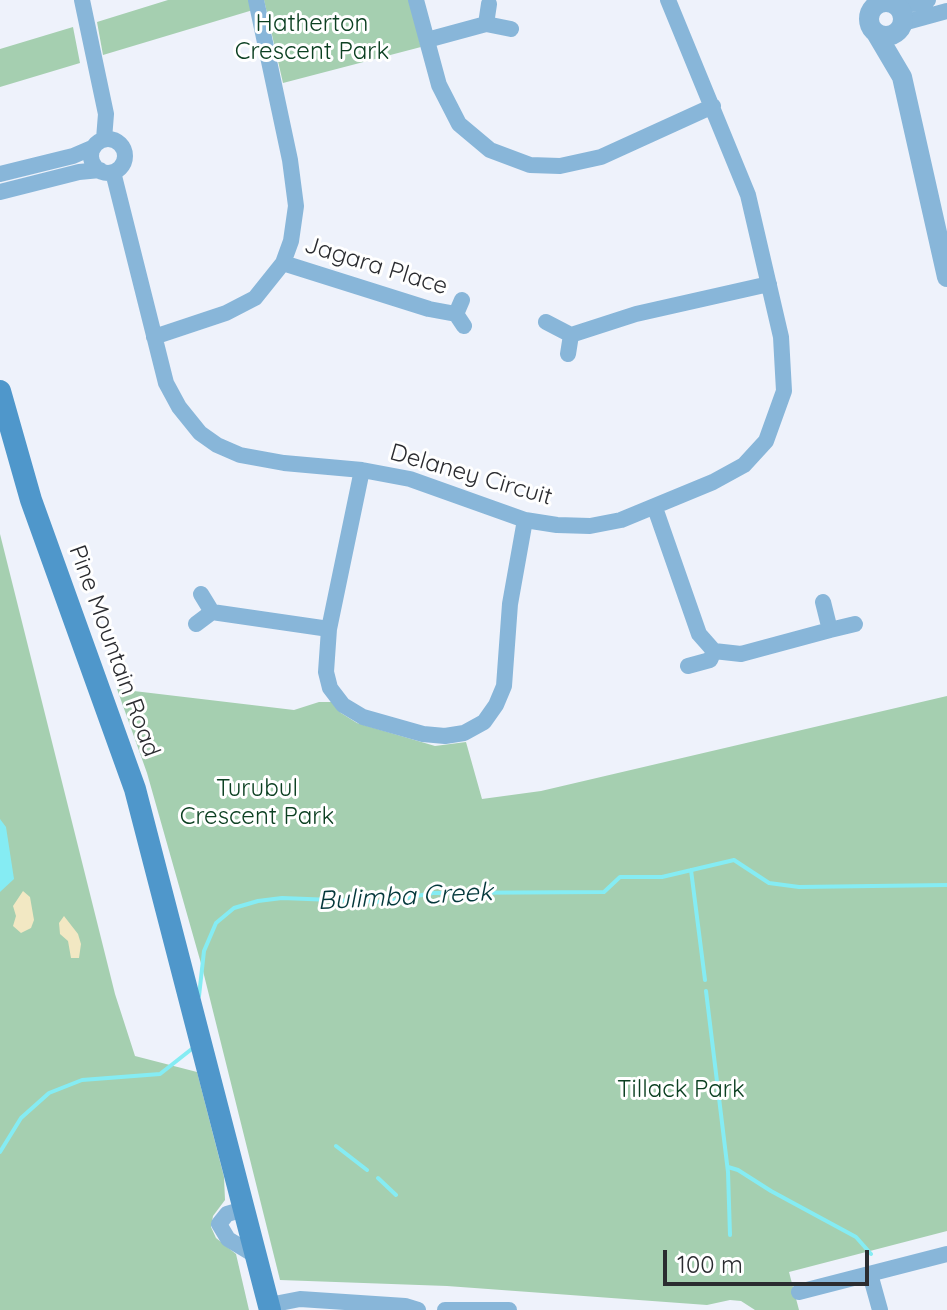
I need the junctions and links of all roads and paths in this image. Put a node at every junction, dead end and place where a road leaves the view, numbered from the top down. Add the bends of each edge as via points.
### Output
1 (82, 0) edge
2 (256, 0) edge
3 (416, 0) edge
4 (668, 0) edge
5 (928, 0) edge
6 (489, 4) dead end
7 (869, 6) edge
8 (947, 11) edge
9 (897, 13) edge
10 (486, 24) junction
11 (511, 29) dead end
12 (876, 33) junction
13 (427, 40) junction
14 (902, 77) junction
15 (713, 106) junction
16 (99, 143) junction
17 (106, 171) junction
18 (0, 174) edge
19 (0, 192) edge
20 (283, 263) junction
21 (947, 277) edge
22 (769, 284) junction
23 (461, 313) dead end
24 (546, 322) dead end
25 (571, 335) junction
26 (154, 337) junction
27 (568, 354) dead end
28 (0, 391) edge
29 (362, 470) junction
30 (655, 508) junction
31 (525, 520) junction
32 (201, 594) dead end
33 (823, 602) dead end
34 (212, 612) junction
35 (196, 624) dead end
36 (855, 624) dead end
37 (329, 629) junction
38 (830, 630) junction
39 (714, 651) junction
40 (688, 666) dead end
41 (947, 1254) edge
42 (870, 1274) junction
43 (799, 1292) dead end
44 (270, 1308) edge
45 (418, 1310) edge
46 (445, 1310) edge
47 (509, 1310) edge
48 (880, 1310) edge

1 - 16 street via 106,114
2 - 20 street via 294,183 295,223
3 - 13 street
4 - 15 street, Delaney Circuit
5 - 9 street
6 - 10 street
7 - 9 street via 881,2
7 - 12 street
8 - 9 street
9 - 12 street via 888,36
9 - 14 street
10 - 11 street
10 - 13 street
12 - 14 street
13 - 15 street via 439,85 459,124 490,150 530,165 560,166 601,157
14 - 21 street
15 - 22 street, Delaney Circuit via 748,195
16 - 17 street via 92,160
16 - 17 street via 117,141 125,151 123,164
16 - 18 street via 73,156
17 - 19 street via 79,172
17 - 26 street, Delaney Circuit
20 - 23 street, Jagara Place via 429,309
20 - 26 street via 255,298
22 - 25 street via 636,314
22 - 30 street, Delaney Circuit via 781,337 784,391 766,441 744,465
24 - 25 street
25 - 27 street
26 - 29 street, Delaney Circuit via 166,383 179,407 217,445 269,460
28 - 44 main road, Pine Mountain Road via 31,500 125,756
29 - 31 street, Delaney Circuit via 410,479
29 - 37 street
30 - 31 street, Delaney Circuit via 590,526
30 - 39 street via 699,634
31 - 37 street via 510,604 504,686 484,722 464,733 423,734 363,717 343,705 326,672
32 - 34 street
33 - 38 street
34 - 35 street
34 - 37 street
36 - 38 street
38 - 39 street via 741,654
39 - 40 street via 710,660
41 - 42 street
42 - 43 street
42 - 48 street
44 - 45 street via 300,1299
46 - 47 street

